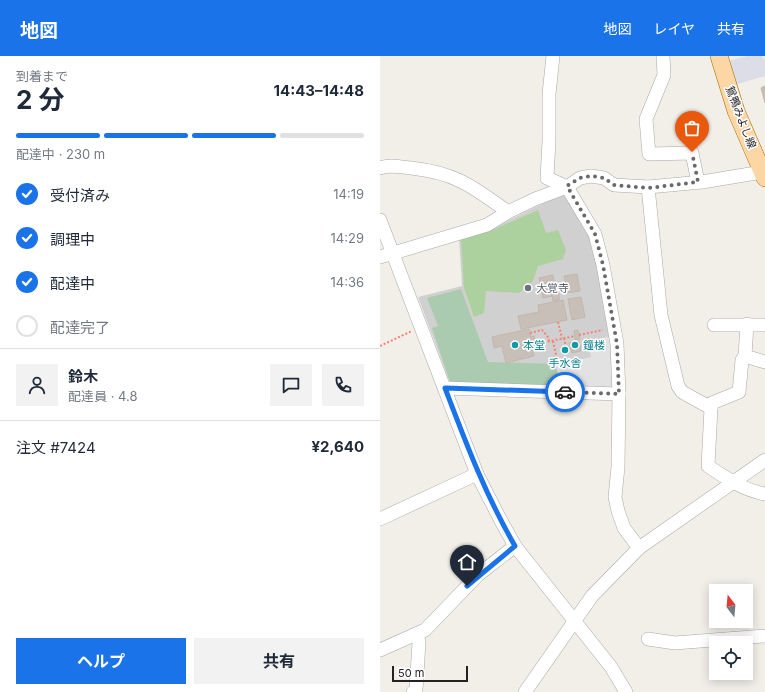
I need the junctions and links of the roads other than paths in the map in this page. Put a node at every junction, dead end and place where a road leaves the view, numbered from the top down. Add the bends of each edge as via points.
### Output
1 (553, 56) edge
2 (663, 56) edge
3 (719, 56) edge
4 (380, 168) edge
5 (764, 175) edge
6 (698, 182) junction
7 (567, 186) junction
8 (648, 188) junction
9 (508, 212) junction
10 (380, 220) edge
11 (386, 255) edge
12 (747, 324) junction
13 (714, 325) dead end
14 (765, 325) edge
15 (744, 356) junction
16 (765, 362) edge
17 (445, 388) junction
18 (619, 394) junction
19 (711, 408) junction
20 (765, 460) edge
21 (477, 474) junction
22 (734, 483) junction
23 (765, 494) edge
24 (380, 519) edge
25 (515, 546) junction
26 (639, 548) junction
27 (575, 621) junction
28 (417, 634) junction
29 (765, 636) edge
30 (648, 639) dead end
31 (380, 650) edge
32 (413, 692) edge
33 (525, 692) edge
34 (626, 692) edge

1 - 7 street via 549,94 550,141 547,178
2 - 6 street via 664,75 646,119 649,154 692,152
3 - 5 main road, 鴛鴨みよし線 via 736,111
4 - 9 street via 388,165 453,176
5 - 6 street
6 - 8 street
7 - 8 street via 580,178 591,176 604,178 614,185
7 - 9 street
7 - 18 street via 595,234 603,265 617,344
8 - 19 street via 661,315 678,386 682,392
9 - 11 street via 487,225
10 - 11 street
11 - 17 street via 421,327
12 - 13 street
12 - 14 street
12 - 15 street
15 - 16 street
15 - 19 street via 739,392 712,404
17 - 18 street
17 - 21 street
18 - 26 street via 615,496 624,528
19 - 22 street via 708,466
20 - 22 street
21 - 24 street
21 - 25 street
22 - 23 street via 753,492
22 - 26 street
25 - 27 street
25 - 28 street via 478,575 425,630
26 - 27 street via 592,596
27 - 33 street
27 - 34 street via 618,676
28 - 31 street
28 - 32 street via 419,642 416,690
29 - 30 street via 675,643

